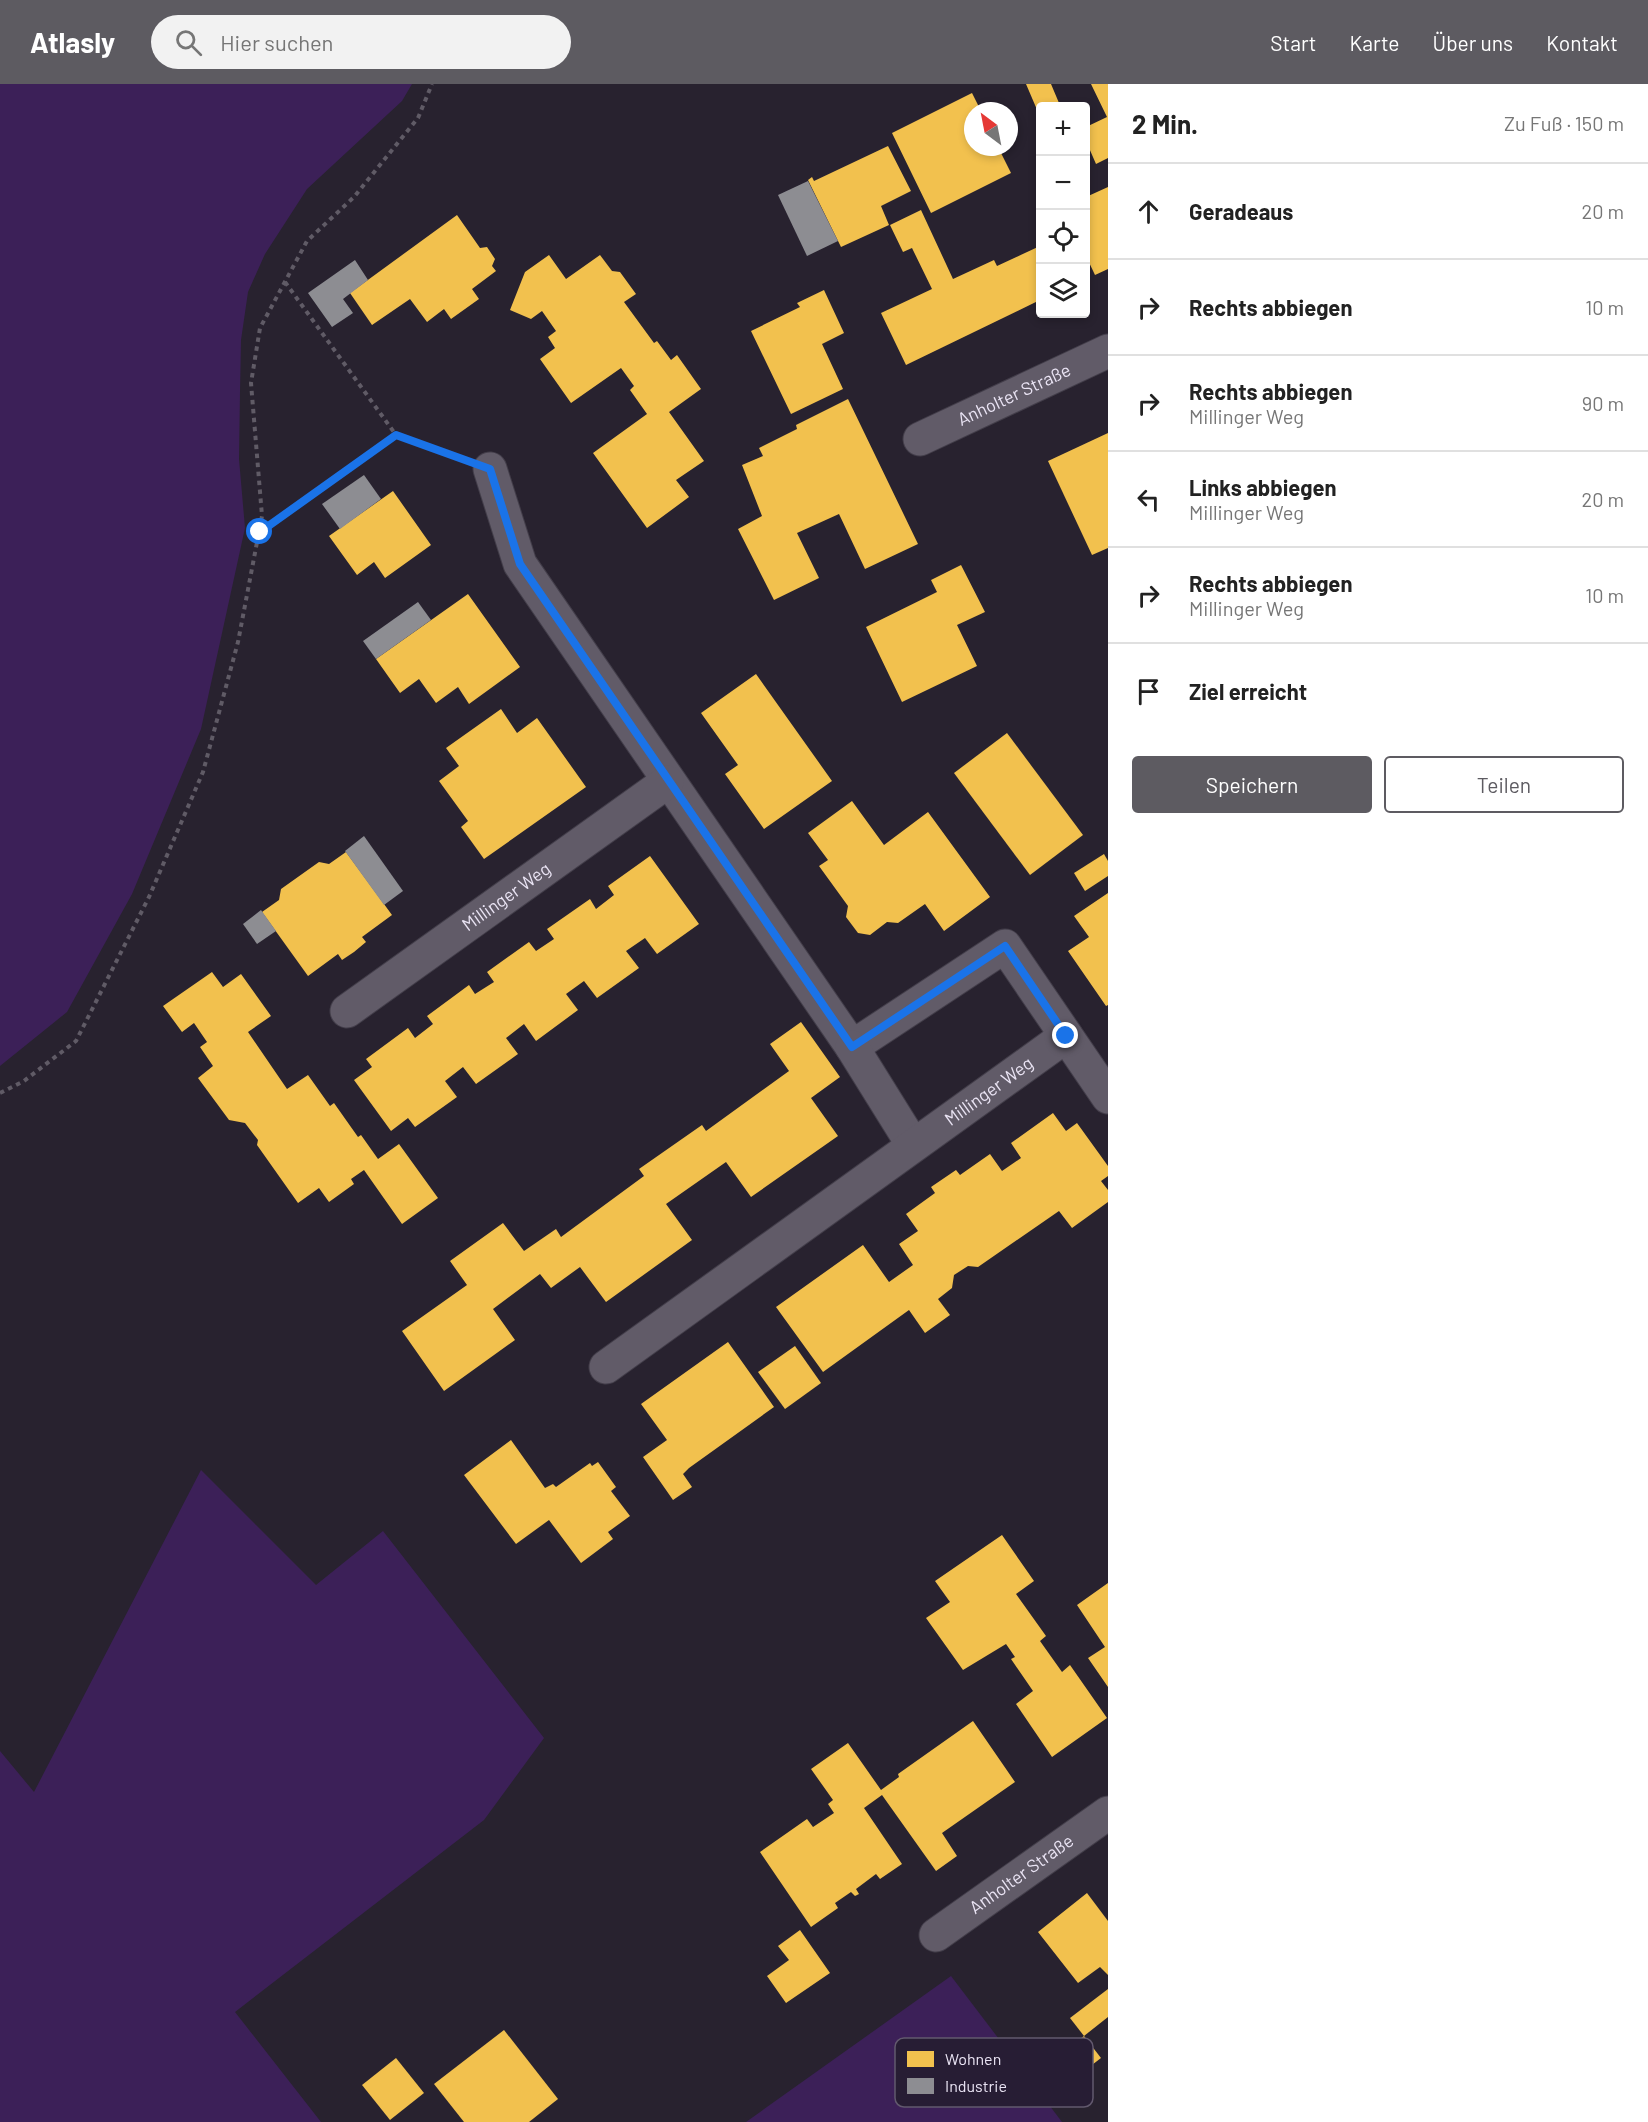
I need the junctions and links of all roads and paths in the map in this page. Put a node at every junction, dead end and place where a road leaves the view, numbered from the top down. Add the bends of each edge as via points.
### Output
1 (432, 84) edge
2 (285, 282) junction
3 (1108, 351) edge
4 (396, 435) junction
5 (920, 439) dead end
6 (490, 469) joint
7 (260, 532) junction
8 (667, 782) junction
9 (347, 1011) dead end
10 (1066, 1036) junction
11 (852, 1047) junction
12 (0, 1093) edge
13 (1108, 1097) edge
14 (913, 1146) junction
15 (606, 1367) dead end
16 (1108, 1813) edge
17 (936, 1935) dead end

1 - 2 path via 418,118 354,197 307,241
2 - 4 path
2 - 7 path via 260,328 251,383
3 - 5 street, Anholter Straße
4 - 6 path
4 - 7 path
6 - 8 street via 520,564
7 - 12 path via 238,642 203,772 149,897 76,1041 24,1081
8 - 9 street, Millinger Weg
8 - 11 street
10 - 11 street via 1005,946
10 - 13 street
10 - 14 street, Millinger Weg
11 - 14 street
14 - 15 street, Millinger Weg
16 - 17 street, Anholter Straße

